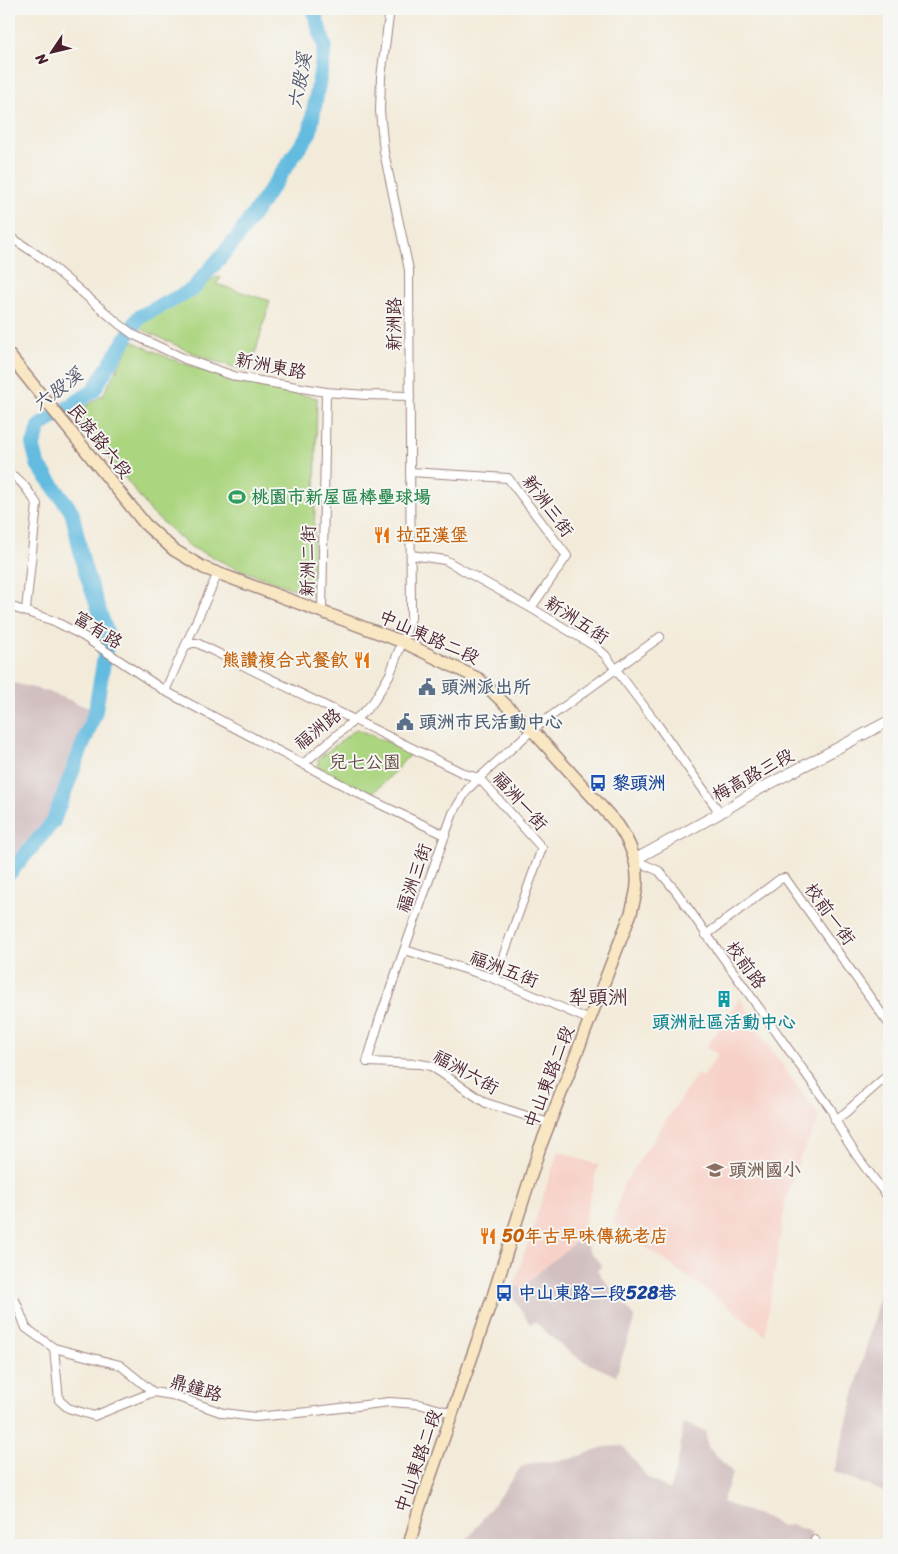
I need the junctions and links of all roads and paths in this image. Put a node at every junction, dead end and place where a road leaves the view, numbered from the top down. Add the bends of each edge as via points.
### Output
1 (390, 9) edge
2 (9, 236) edge
3 (9, 355) edge
4 (326, 392) junction
5 (410, 396) junction
6 (410, 472) junction
7 (9, 474) edge
8 (144, 524) joint
9 (411, 555) junction
10 (218, 574) junction
11 (9, 606) edge
12 (531, 608) junction
13 (26, 610) junction
14 (322, 611) junction
15 (660, 637) dead end
16 (403, 642) junction
17 (187, 646) junction
18 (616, 670) junction
19 (166, 691) junction
20 (353, 720) junction
21 (889, 721) edge
22 (532, 730) junction
23 (303, 764) junction
24 (479, 778) junction
25 (720, 813) junction
26 (445, 835) junction
27 (634, 860) junction
28 (706, 935) junction
29 (404, 950) junction
30 (495, 979) junction
31 (590, 1020) junction
32 (889, 1024) edge
33 (367, 1062) joint
34 (889, 1074) edge
35 (835, 1120) junction
36 (549, 1123) junction
37 (889, 1198) edge
38 (9, 1303) edge
39 (54, 1348) junction
40 (153, 1392) junction
41 (452, 1413) junction
42 (409, 1545) edge

1 - 5 street, 新洲路 via 380,111 384,152 409,270
2 - 4 street, 新洲東路 via 42,258 134,335 185,360 237,377
3 - 8 main road, 民族路六段
4 - 5 street, 新洲東路
4 - 14 street, 新洲二街
5 - 6 street, 新洲路
6 - 9 street, 新洲路
6 - 12 street, 新洲三街 via 508,478 567,556
7 - 13 street via 37,504
8 - 10 main road, 中山東路二段 via 174,550
9 - 12 street, 新洲五街 via 445,560
9 - 16 street, 新洲路 via 411,618
10 - 14 main road, 中山東路二段
10 - 17 street
11 - 13 street, 富有路
12 - 18 street, 新洲五街 via 596,647
13 - 19 street, 富有路 via 83,636
14 - 16 main road, 中山東路二段
15 - 18 street, 福洲三街
16 - 20 street, 福洲路 via 382,689 366,710
16 - 22 main road, 中山東路二段 via 479,679
17 - 19 street
17 - 20 street, 福洲一街 via 197,643
18 - 22 street, 福洲三街
18 - 25 street, 新洲五街
19 - 23 street, 福洲路
20 - 23 street, 福洲路
20 - 24 street, 福洲一街 via 464,774
21 - 25 street, 梅高路三段
22 - 24 street, 福洲三街
22 - 27 main road, 中山東路二段 via 618,824 628,840
23 - 26 street
24 - 26 street, 福洲三街 via 453,813
24 - 30 street, 福洲一街 via 542,848
25 - 27 street, 梅高路三段
26 - 29 street, 福洲三街
27 - 28 street, 校前路 via 659,871
27 - 31 main road, 中山東路二段 via 637,883 631,913
28 - 32 street, 校前一街 via 785,878
28 - 35 street, 校前路 via 831,1108
29 - 30 street, 福洲五街
29 - 33 street, 福洲三街
30 - 31 street, 福洲五街
31 - 36 main road, 中山東路二段
33 - 36 street, 福洲六街 via 431,1066 486,1103
34 - 35 street
35 - 37 street, 校前路
36 - 41 main road, 中山東路二段
38 - 39 street via 16,1302 26,1328
39 - 40 street via 120,1365
39 - 40 street, 鼎鐘路 via 59,1400 68,1408 94,1416
40 - 41 street, 鼎鐘路 via 172,1395 223,1413 255,1417 388,1402 419,1404
41 - 42 main road, 中山東路二段

